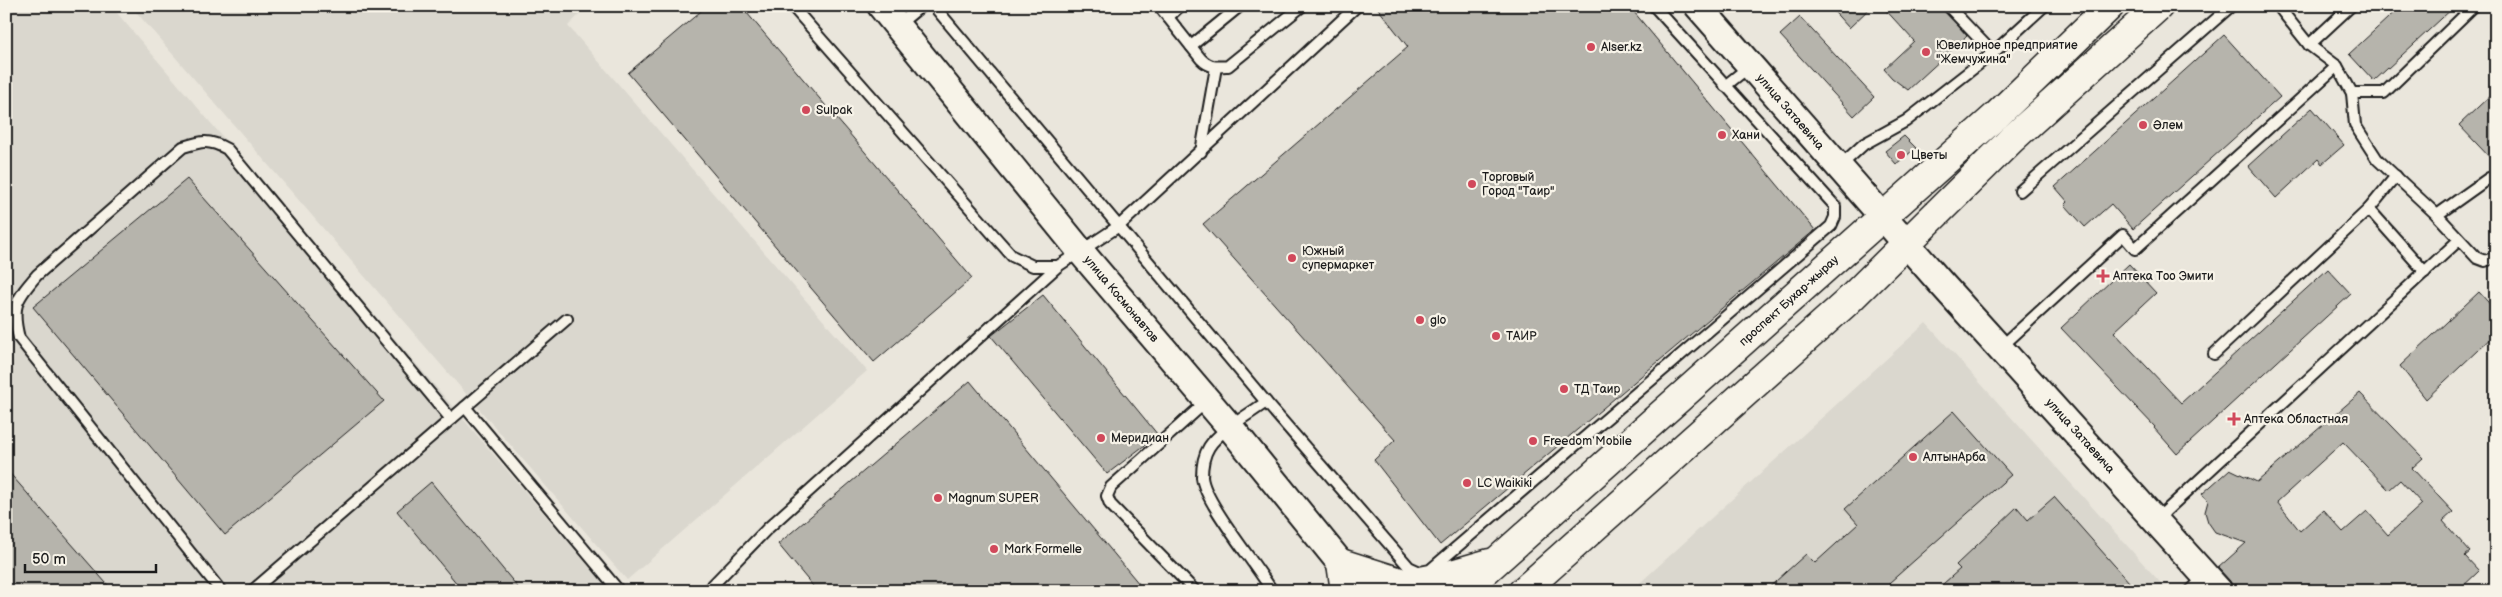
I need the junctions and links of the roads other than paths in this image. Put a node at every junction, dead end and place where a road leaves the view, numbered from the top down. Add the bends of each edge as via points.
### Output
1 (792, 6) edge
2 (881, 6) edge
3 (921, 6) edge
4 (934, 6) edge
5 (1159, 6) edge
6 (1180, 6) edge
7 (1240, 6) edge
8 (1302, 6) edge
9 (1357, 6) edge
10 (1654, 6) edge
11 (1698, 6) edge
12 (1948, 6) edge
13 (2044, 6) edge
14 (2110, 6) edge
15 (2159, 6) edge
16 (2231, 6) edge
17 (2278, 6) edge
18 (2351, 6) edge
19 (2474, 6) edge
20 (1168, 17) junction
21 (898, 26) junction
22 (2309, 45) junction
23 (1191, 46) junction
24 (1993, 53) junction
25 (1750, 66) junction
26 (2337, 66) junction
27 (1216, 67) junction
28 (1725, 86) junction
29 (2352, 93) junction
30 (1201, 152) junction
31 (1839, 167) junction
32 (2396, 176) junction
33 (2489, 178) dead end
34 (2020, 191) dead end
35 (2369, 209) junction
36 (2437, 215) junction
37 (1883, 217) junction
38 (1119, 226) junction
39 (2458, 240) junction
40 (1907, 245) junction
41 (1081, 252) junction
42 (2496, 257) edge
43 (1058, 266) junction
44 (2425, 272) junction
45 (567, 319) dead end
46 (2000, 348) junction
47 (2214, 354) dead end
48 (1207, 400) junction
49 (1266, 402) junction
50 (465, 407) junction
51 (451, 419) junction
52 (1230, 427) junction
53 (2156, 520) junction
54 (1497, 561) junction
55 (1341, 563) junction
56 (1534, 585) edge
57 (2205, 586) edge
58 (221, 591) edge
59 (252, 591) edge
60 (619, 591) edge
61 (707, 591) edge
62 (1195, 591) edge
63 (1272, 591) edge
64 (1345, 591) edge
65 (1363, 591) edge
66 (1463, 591) edge

1 - 43 lane via 1012,256 1033,266
2 - 21 street, улица Космонавтов
3 - 21 lane
4 - 38 lane
5 - 20 lane
6 - 20 lane
7 - 23 lane
8 - 27 lane via 1228,66
9 - 30 lane
10 - 28 lane
11 - 25 street, улица Затаевича
12 - 24 lane
13 - 24 lane
14 - 37 main road, проспект Бухар-жырау
15 - 40 main road via 2012,140
16 - 34 lane
17 - 22 lane
18 - 22 lane
19 - 29 lane via 2384,93
20 - 23 lane
21 - 41 street, улица Космонавтов
22 - 26 lane
23 - 27 lane via 1208,66
24 - 31 lane via 1906,121 1864,144
25 - 28 lane
25 - 31 street, улица Затаевича
26 - 29 lane
26 - 46 lane via 2135,249 2123,235
27 - 30 lane
28 - 49 lane via 1835,206 1832,226 1430,570 1420,572 1410,567
29 - 32 lane via 2355,125 2377,159
30 - 38 lane
31 - 37 street, улица Затаевича
32 - 35 lane
32 - 36 lane
33 - 36 lane
35 - 44 lane
35 - 47 lane
36 - 39 lane
37 - 40 street, улица Затаевича
37 - 54 main road, проспект Бухар-жырау
38 - 41 lane
38 - 49 lane
39 - 42 lane via 2477,258 2485,261
39 - 44 lane
40 - 46 street, улица Затаевича
40 - 56 main road
41 - 43 lane
41 - 48 street, улица Космонавтов
43 - 61 lane via 767,529
44 - 53 lane
45 - 50 lane
46 - 53 street, улица Затаевича
48 - 52 street, улица Космонавтов
48 - 62 lane via 1111,487 1107,496 1110,504
49 - 52 lane
50 - 51 lane
50 - 60 lane
51 - 58 lane via 227,150 213,142 183,147 37,275 19,295 14,315 19,338
51 - 59 lane
52 - 55 street, улица Космонавтов
52 - 63 lane via 1210,447 1203,463 1202,478 1209,499
53 - 57 street, улица Затаевича
54 - 55 main road via 1407,584
54 - 66 main road, проспект Бухар-жырау
55 - 64 main road
55 - 65 street, улица Космонавтов

